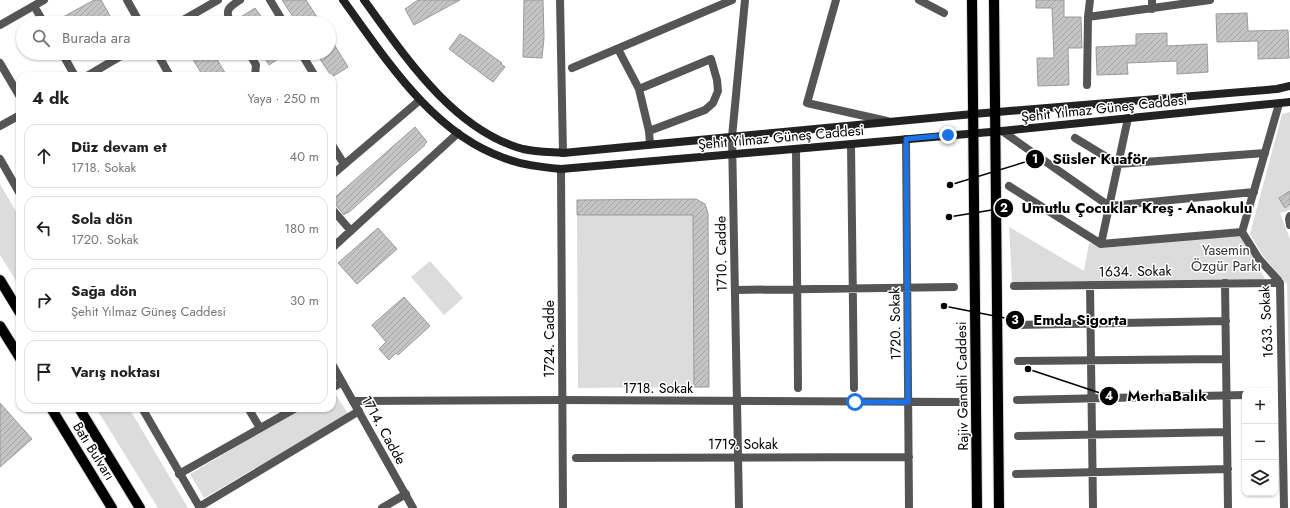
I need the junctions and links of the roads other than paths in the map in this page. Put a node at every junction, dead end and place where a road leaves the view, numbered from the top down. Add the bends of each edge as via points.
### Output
1 (44, 0) edge
2 (127, 0) edge
3 (218, 0) edge
4 (240, 0) edge
5 (270, 0) edge
6 (343, 0) edge
7 (364, 0) edge
8 (560, 0) edge
9 (732, 0) edge
10 (745, 0) edge
11 (836, 0) edge
12 (919, 0) edge
13 (972, 0) edge
14 (994, 0) edge
15 (1090, 0) edge
16 (1210, 0) edge
17 (1152, 4) edge
18 (34, 6) junction
19 (944, 13) dead end
20 (16, 16) edge
21 (16, 16) edge
22 (40, 16) edge
23 (136, 16) edge
24 (190, 16) edge
25 (228, 16) edge
26 (280, 16) edge
27 (1088, 17) junction
28 (0, 25) edge
29 (618, 49) junction
30 (66, 60) edge
31 (114, 60) edge
32 (161, 60) edge
33 (253, 60) edge
34 (305, 60) edge
35 (0, 63) edge
36 (572, 68) dead end
37 (73, 72) edge
38 (94, 72) edge
39 (168, 72) edge
40 (255, 72) edge
41 (313, 72) edge
42 (1087, 85) dead end
43 (1290, 86) edge
44 (639, 89) junction
45 (16, 90) edge
46 (420, 100) junction
47 (1290, 102) edge
48 (1279, 104) junction
49 (994, 112) junction
50 (973, 114) junction
51 (16, 117) edge
52 (1128, 118) junction
53 (890, 122) junction
54 (0, 126) edge
55 (649, 131) junction
56 (998, 131) junction
57 (458, 133) junction
58 (973, 133) junction
59 (732, 137) junction
60 (1075, 138) dead end
61 (906, 139) junction
62 (650, 144) junction
63 (851, 144) junction
64 (796, 148) junction
65 (336, 151) edge
66 (563, 153) junction
67 (1265, 153) junction
68 (732, 154) junction
69 (0, 159) edge
70 (344, 164) junction
71 (1118, 164) junction
72 (561, 169) junction
73 (336, 171) edge
74 (1009, 186) dead end
75 (16, 187) edge
76 (1254, 192) junction
77 (1109, 206) junction
78 (336, 214) edge
79 (1290, 216) edge
80 (1290, 225) edge
81 (350, 231) junction
82 (1242, 232) junction
83 (336, 244) edge
84 (1101, 244) junction
85 (0, 280) edge
86 (1225, 283) junction
87 (1280, 283) junction
88 (1090, 285) junction
89 (1014, 286) dead end
90 (954, 287) dead end
91 (853, 288) junction
92 (907, 288) junction
93 (797, 289) junction
94 (735, 290) junction
95 (16, 306) edge
96 (1226, 321) junction
97 (1090, 323) junction
98 (1016, 325) dead end
99 (0, 327) edge
100 (16, 352) edge
101 (1226, 359) junction
102 (1091, 360) junction
103 (1018, 361) dead end
104 (336, 371) edge
105 (342, 382) junction
106 (336, 386) edge
107 (798, 388) dead end
108 (854, 388) dead end
109 (1279, 394) edge
110 (1227, 395) junction
111 (1242, 395) edge
112 (1091, 398) junction
113 (562, 400) junction
114 (1017, 400) dead end
115 (353, 401) junction
116 (737, 401) junction
117 (908, 402) junction
118 (962, 402) dead end
119 (359, 411) junction
120 (53, 412) edge
121 (81, 412) edge
122 (144, 412) edge
123 (250, 412) edge
124 (289, 412) edge
125 (260, 428) junction
126 (1227, 432) junction
127 (1092, 435) junction
128 (1018, 436) dead end
129 (738, 457) junction
130 (909, 457) junction
131 (576, 458) dead end
132 (1228, 469) junction
133 (1092, 472) junction
134 (179, 474) junction
135 (1016, 474) dead end
136 (406, 494) junction
137 (112, 508) edge
138 (140, 508) edge
139 (199, 508) edge
140 (382, 508) edge
141 (413, 508) edge
142 (563, 508) edge
143 (740, 508) edge
144 (910, 508) edge
145 (978, 508) edge
146 (999, 508) edge
147 (1093, 508) edge
148 (1228, 508) edge
149 (1284, 508) edge

1 - 18 street
2 - 23 street
3 - 24 street
4 - 25 street via 230,7
5 - 26 street
6 - 46 main road, Şehit Yılmaz Güneş Caddesi
7 - 66 main road, Şehit Yılmaz Güneş Caddesi via 423,78 462,116 509,144 524,149
8 - 66 street
9 - 29 street
10 - 59 street, 1710. Cadde
11 - 53 street via 807,103
12 - 19 street
13 - 50 main road, Rajiv Gandhi Caddesi
14 - 49 main road
15 - 27 street
16 - 17 street
17 - 27 street
18 - 20 street
18 - 22 street
21 - 28 street
27 - 42 street
29 - 36 street
29 - 44 street
30 - 37 street
31 - 38 street
32 - 39 street
33 - 40 street
34 - 41 street
35 - 45 street
43 - 49 main road, Şehit Yılmaz Güneş Caddesi
44 - 55 street
44 - 55 street via 711,59 718,91 713,103 705,110
46 - 57 main road, Şehit Yılmaz Güneş Caddesi
46 - 70 street
47 - 48 main road, Şehit Yılmaz Güneş Caddesi
48 - 52 main road, Şehit Yılmaz Güneş Caddesi
48 - 67 street
49 - 50 main road, Şehit Yılmaz Güneş Caddesi
49 - 56 main road
50 - 53 main road, Şehit Yılmaz Güneş Caddesi
50 - 58 main road, Rajiv Gandhi Caddesi
51 - 54 street
52 - 56 main road, Şehit Yılmaz Güneş Caddesi
52 - 71 street
53 - 59 main road, Şehit Yılmaz Güneş Caddesi
55 - 62 street
56 - 58 main road, Şehit Yılmaz Güneş Caddesi
56 - 77 street
56 - 146 main road
57 - 72 main road, Şehit Yılmaz Güneş Caddesi via 482,149 504,158 530,166
57 - 81 street
58 - 61 main road, Şehit Yılmaz Güneş Caddesi
58 - 145 main road, Rajiv Gandhi Caddesi
59 - 62 main road, Şehit Yılmaz Güneş Caddesi
59 - 68 street, 1710. Cadde
60 - 71 street
61 - 63 main road, Şehit Yılmaz Güneş Caddesi
61 - 92 street, 1720. Sokak
62 - 66 main road, Şehit Yılmaz Güneş Caddesi
63 - 64 main road, Şehit Yılmaz Güneş Caddesi
63 - 91 street
64 - 68 main road, Şehit Yılmaz Güneş Caddesi
64 - 93 street
65 - 70 street
67 - 71 street
67 - 76 street
68 - 72 main road, Şehit Yılmaz Güneş Caddesi
68 - 94 street, 1710. Cadde
69 - 75 street
70 - 73 street
71 - 77 street
72 - 113 street, 1724. Cadde
74 - 84 street
76 - 77 street
76 - 82 street
77 - 84 street
78 - 81 street
79 - 80 street
81 - 83 street
82 - 84 street
82 - 87 street, 1633. Sokak via 1259,259
85 - 95 main road
86 - 87 street, 1634. Sokak
86 - 88 street, 1634. Sokak
86 - 96 street
87 - 109 street, 1633. Sokak
88 - 89 street, 1634. Sokak
88 - 97 street
90 - 92 street
91 - 92 street
91 - 93 street
91 - 108 street
92 - 117 street, 1720. Sokak
93 - 94 street
93 - 107 street
94 - 116 street, 1710. Cadde
96 - 97 street
96 - 101 street
97 - 98 street
97 - 102 street
99 - 100 main road
101 - 102 street
101 - 110 street
102 - 103 street
102 - 112 street
104 - 105 street, 1714. Cadde
105 - 106 street
105 - 115 street, 1714. Cadde
109 - 149 street, 1633. Sokak
110 - 111 street
110 - 112 street
110 - 126 street
112 - 114 street
112 - 127 street
113 - 115 street, 1718. Sokak
113 - 116 street, 1718. Sokak
113 - 142 street, 1724. Cadde
115 - 119 street, 1714. Cadde
116 - 117 street, 1718. Sokak
116 - 129 street, 1710. Cadde
117 - 118 street, 1718. Sokak
117 - 130 street, 1720. Sokak
119 - 136 street, 1714. Cadde
119 - 139 street
120 - 137 main road, Batı Bulvarı
121 - 138 main road, Batı Bulvarı
122 - 134 street
123 - 125 street
124 - 125 street
125 - 134 street
126 - 127 street
126 - 132 street
127 - 128 street
127 - 133 street
129 - 130 street, 1719. Sokak
129 - 131 street, 1719. Sokak
129 - 143 street, 1710. Cadde
130 - 144 street, 1720. Sokak
132 - 133 street
132 - 148 street
133 - 135 street
133 - 147 street
134 - 139 street
136 - 140 street
136 - 141 street, 1714. Cadde

